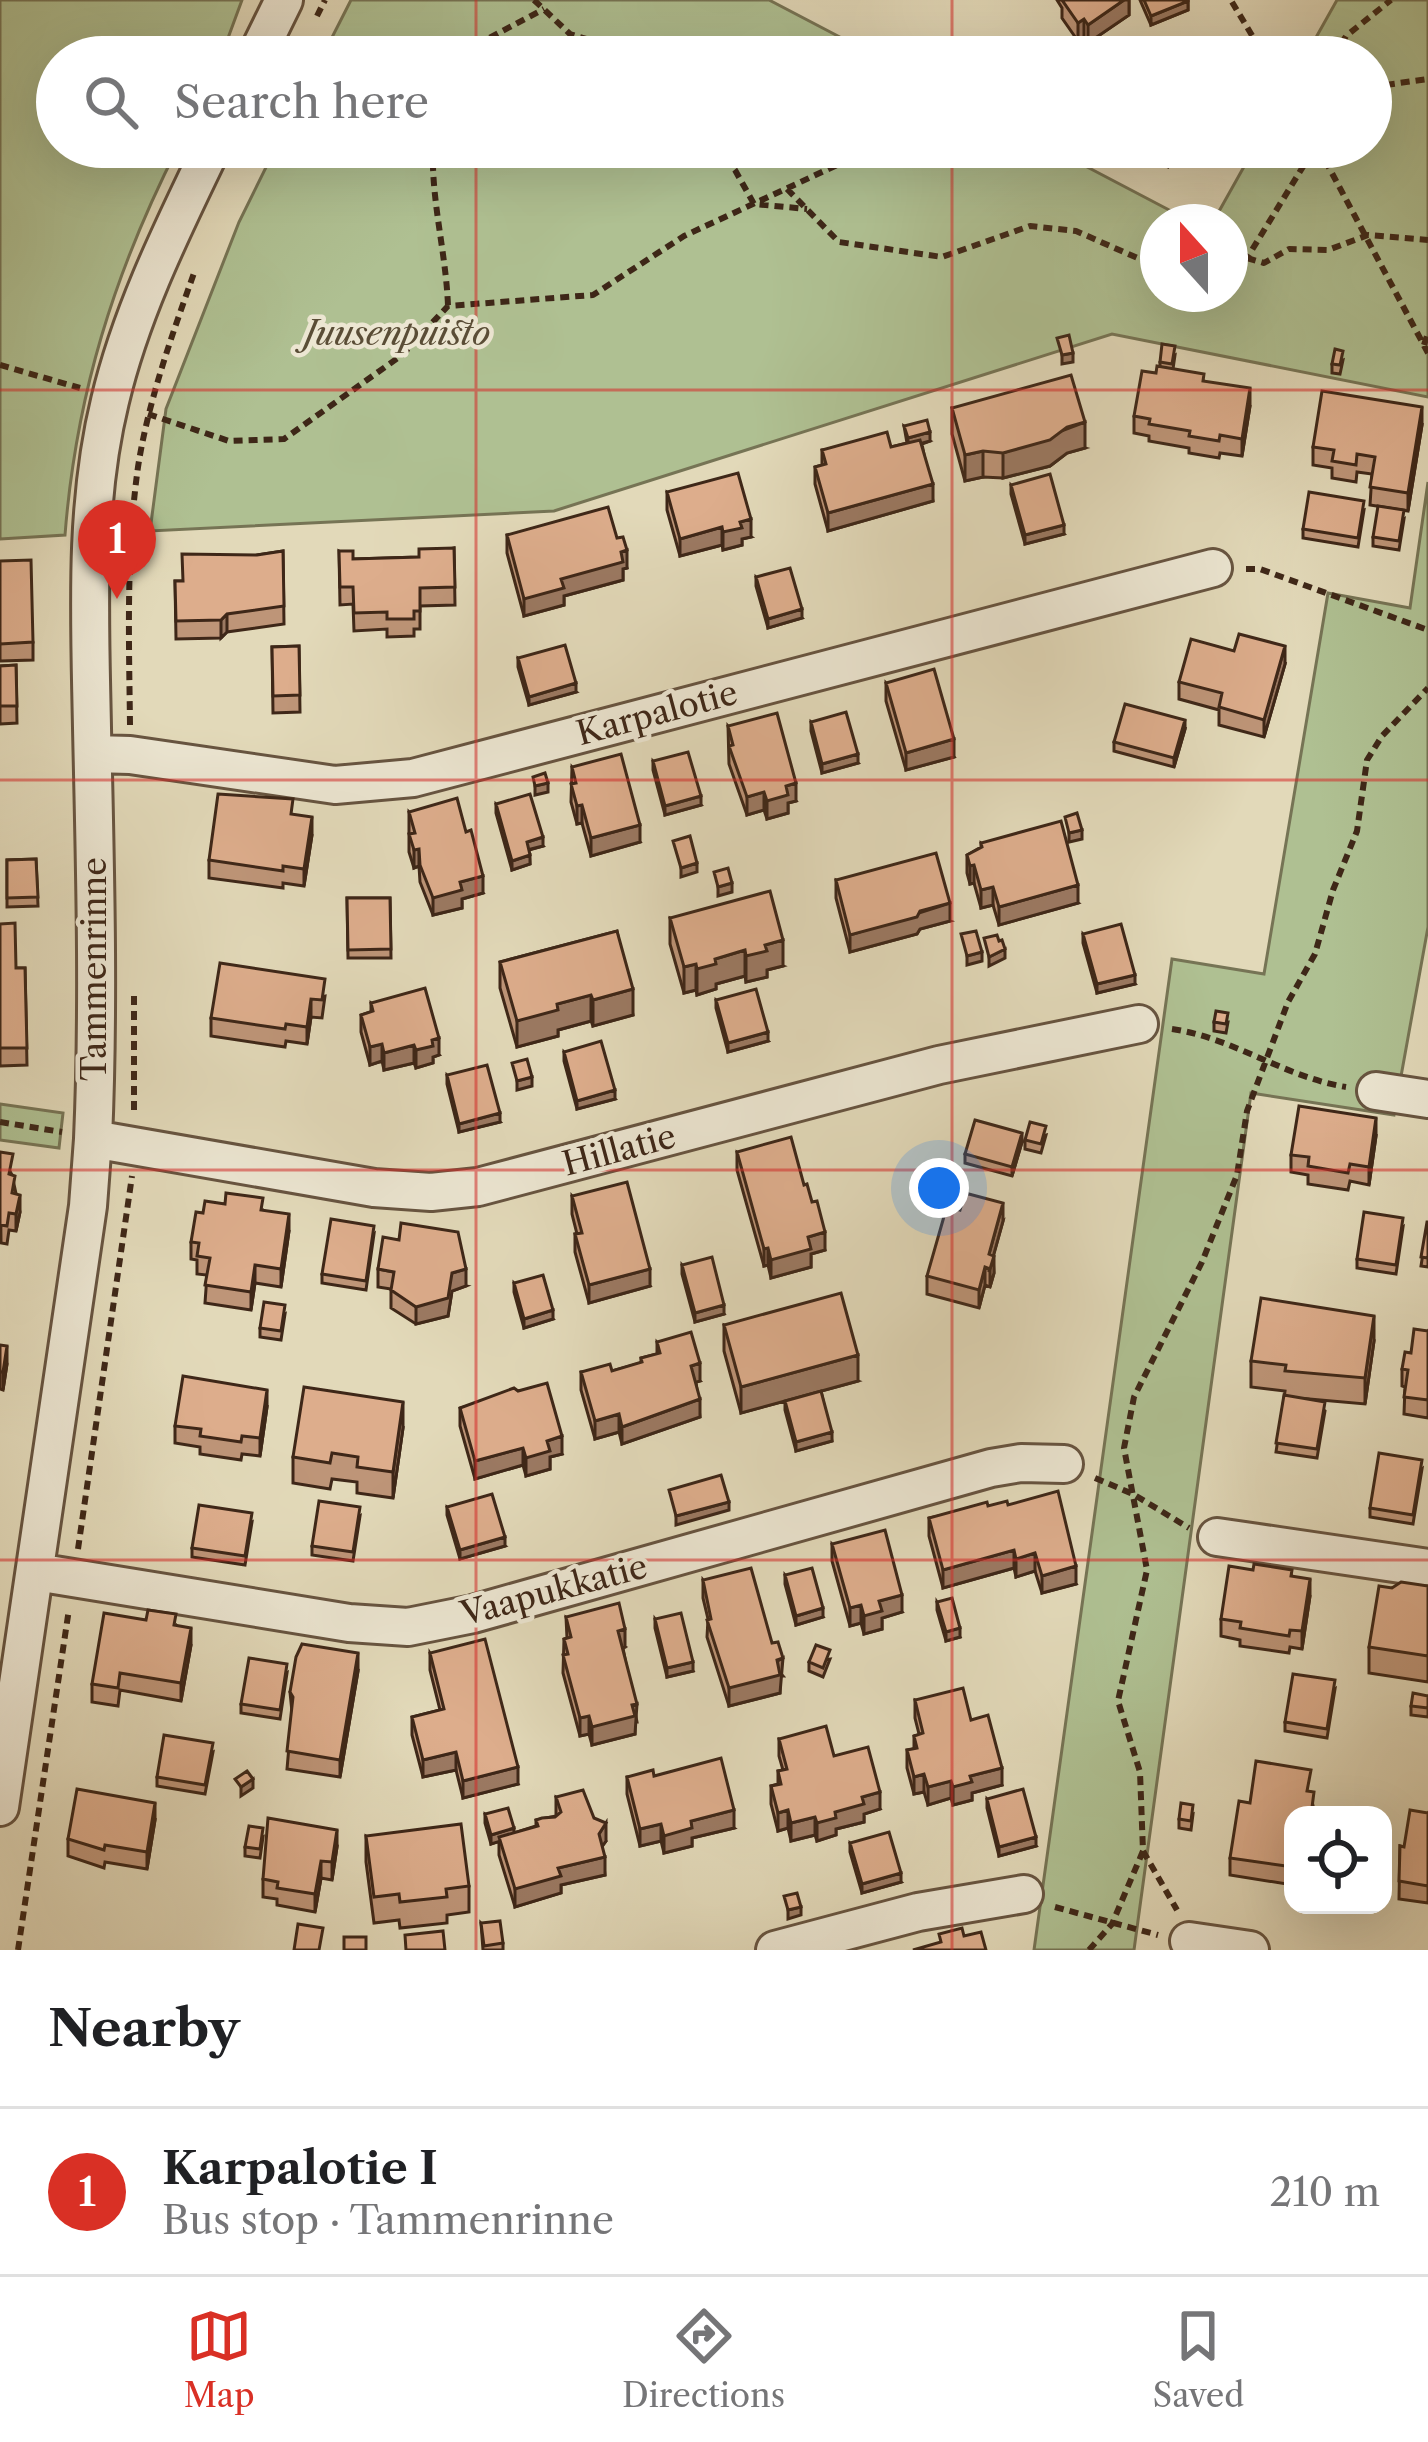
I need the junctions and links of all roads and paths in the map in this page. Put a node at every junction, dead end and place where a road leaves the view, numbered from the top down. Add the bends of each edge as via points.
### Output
1 (284, 0) edge
2 (535, 0) edge
3 (1391, 0) edge
4 (1232, 2) edge
5 (544, 9) junction
6 (266, 36) edge
7 (493, 36) edge
8 (577, 36) edge
9 (1252, 36) edge
10 (1345, 36) edge
11 (1428, 79) edge
12 (1392, 84) edge
13 (202, 168) edge
14 (433, 168) edge
15 (733, 168) edge
16 (832, 168) edge
17 (1304, 168) edge
18 (1329, 168) edge
19 (788, 189) junction
20 (754, 204) junction
21 (807, 209) junction
22 (1368, 235) junction
23 (1428, 240) edge
24 (1248, 256) edge
25 (1248, 258) edge
26 (1140, 259) edge
27 (448, 306) junction
28 (1428, 333) edge
29 (1426, 349) edge
30 (0, 364) edge
31 (110, 398) junction
32 (1213, 568) joint
33 (1428, 630) edge
34 (1428, 688) edge
35 (92, 754) junction
36 (1138, 1024) joint
37 (1264, 1062) junction
38 (1376, 1091) joint
39 (1428, 1099) edge
40 (0, 1122) edge
41 (93, 1139) junction
42 (1064, 1464) joint
43 (1133, 1494) junction
44 (1216, 1538) joint
45 (1428, 1568) edge
46 (36, 1572) junction
47 (0, 1807) edge
48 (1143, 1851) junction
49 (1024, 1894) joint
50 (1112, 1924) junction
51 (1189, 1941) junction
52 (776, 1950) edge
53 (1089, 1950) edge
54 (1250, 1950) edge

1 - 6 street
2 - 5 path
3 - 10 path
4 - 9 path
5 - 7 path
5 - 8 path
11 - 12 path
13 - 31 street, Tammenrinne
14 - 27 path
15 - 20 path
16 - 19 path
17 - 24 path
18 - 22 path
19 - 20 path
19 - 21 path
20 - 21 path
20 - 27 path via 684,236 593,295
21 - 26 path via 839,242 942,257 1030,226 1076,231
22 - 23 path
22 - 25 path via 1328,250 1289,249 1264,263
22 - 29 path
27 - 31 path via 402,355 284,439 229,442
28 - 29 path
30 - 31 path
31 - 35 street, Tammenrinne via 92,524
32 - 33 path via 1260,569
32 - 35 street, Karpalotie via 413,778 335,784
34 - 37 path via 1367,760 1357,832 1315,954
35 - 41 street, Tammenrinne
36 - 37 path via 1222,1040
36 - 41 street, Hillatie via 939,1065 478,1187 374,1189
37 - 38 path
37 - 43 path via 1237,1174 1134,1397 1124,1448
38 - 39 street
40 - 41 path
41 - 46 street, Tammenrinne
42 - 43 path
42 - 46 street, Vaapukkatie via 991,1468 408,1627
43 - 44 path
43 - 48 path via 1147,1570 1118,1701 1141,1772
44 - 45 street
46 - 47 street, Tammenrinne
48 - 50 path
48 - 51 path
49 - 50 path
49 - 52 street
50 - 51 path
50 - 53 path
51 - 54 street

